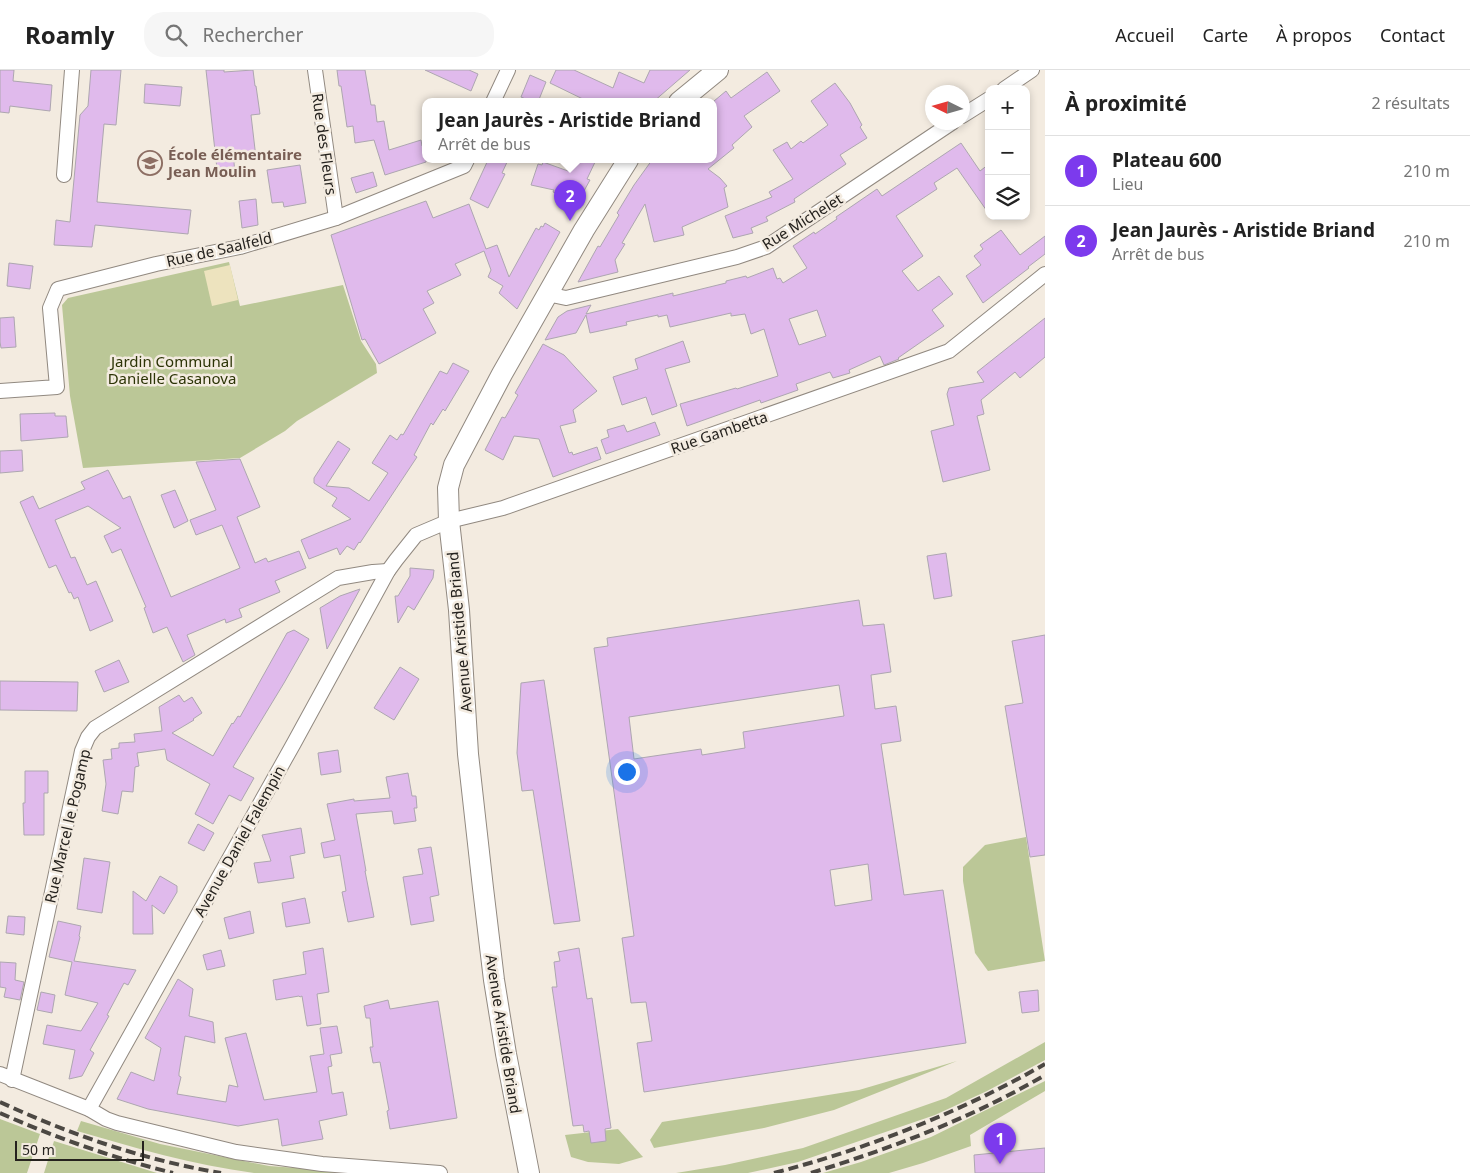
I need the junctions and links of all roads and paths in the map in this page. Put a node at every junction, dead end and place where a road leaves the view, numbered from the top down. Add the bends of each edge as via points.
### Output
1 (72, 70) edge
2 (315, 70) edge
3 (508, 70) edge
4 (718, 70) edge
5 (1032, 70) edge
6 (1010, 85) edge
7 (495, 98) edge
8 (684, 98) edge
9 (985, 101) edge
10 (970, 111) edge
11 (941, 130) edge
12 (466, 163) edge
13 (626, 163) edge
14 (64, 175) dead end
15 (336, 218) junction
16 (1045, 274) edge
17 (547, 294) junction
18 (0, 391) edge
19 (449, 521) junction
20 (388, 571) junction
21 (6, 1077) edge
22 (89, 1109) junction
23 (440, 1173) edge
24 (529, 1173) edge

1 - 14 street
2 - 15 street, Rue des Fleurs
3 - 7 street
4 - 8 main road
5 - 6 street
9 - 10 street
11 - 17 street, Rue Michelet via 766,247 737,257 566,298
12 - 15 street, Rue de Saalfeld
13 - 17 main road, Avenue Aristide Briand
15 - 18 street, Rue de Saalfeld via 240,246 58,289 50,308 57,387
16 - 19 street, Rue Gambetta via 949,351 503,508
17 - 19 main road, Avenue Aristide Briand via 454,465 448,488
19 - 20 street, Rue Gambetta via 416,535
19 - 24 main road, Avenue Aristide Briand via 459,610 468,754 494,980
20 - 21 street, Rue Marcel le Pogamp via 338,578 95,728 88,737 82,751
20 - 22 street, Avenue Daniel Falempin
21 - 22 street
22 - 23 street via 117,1123 236,1152 322,1164

